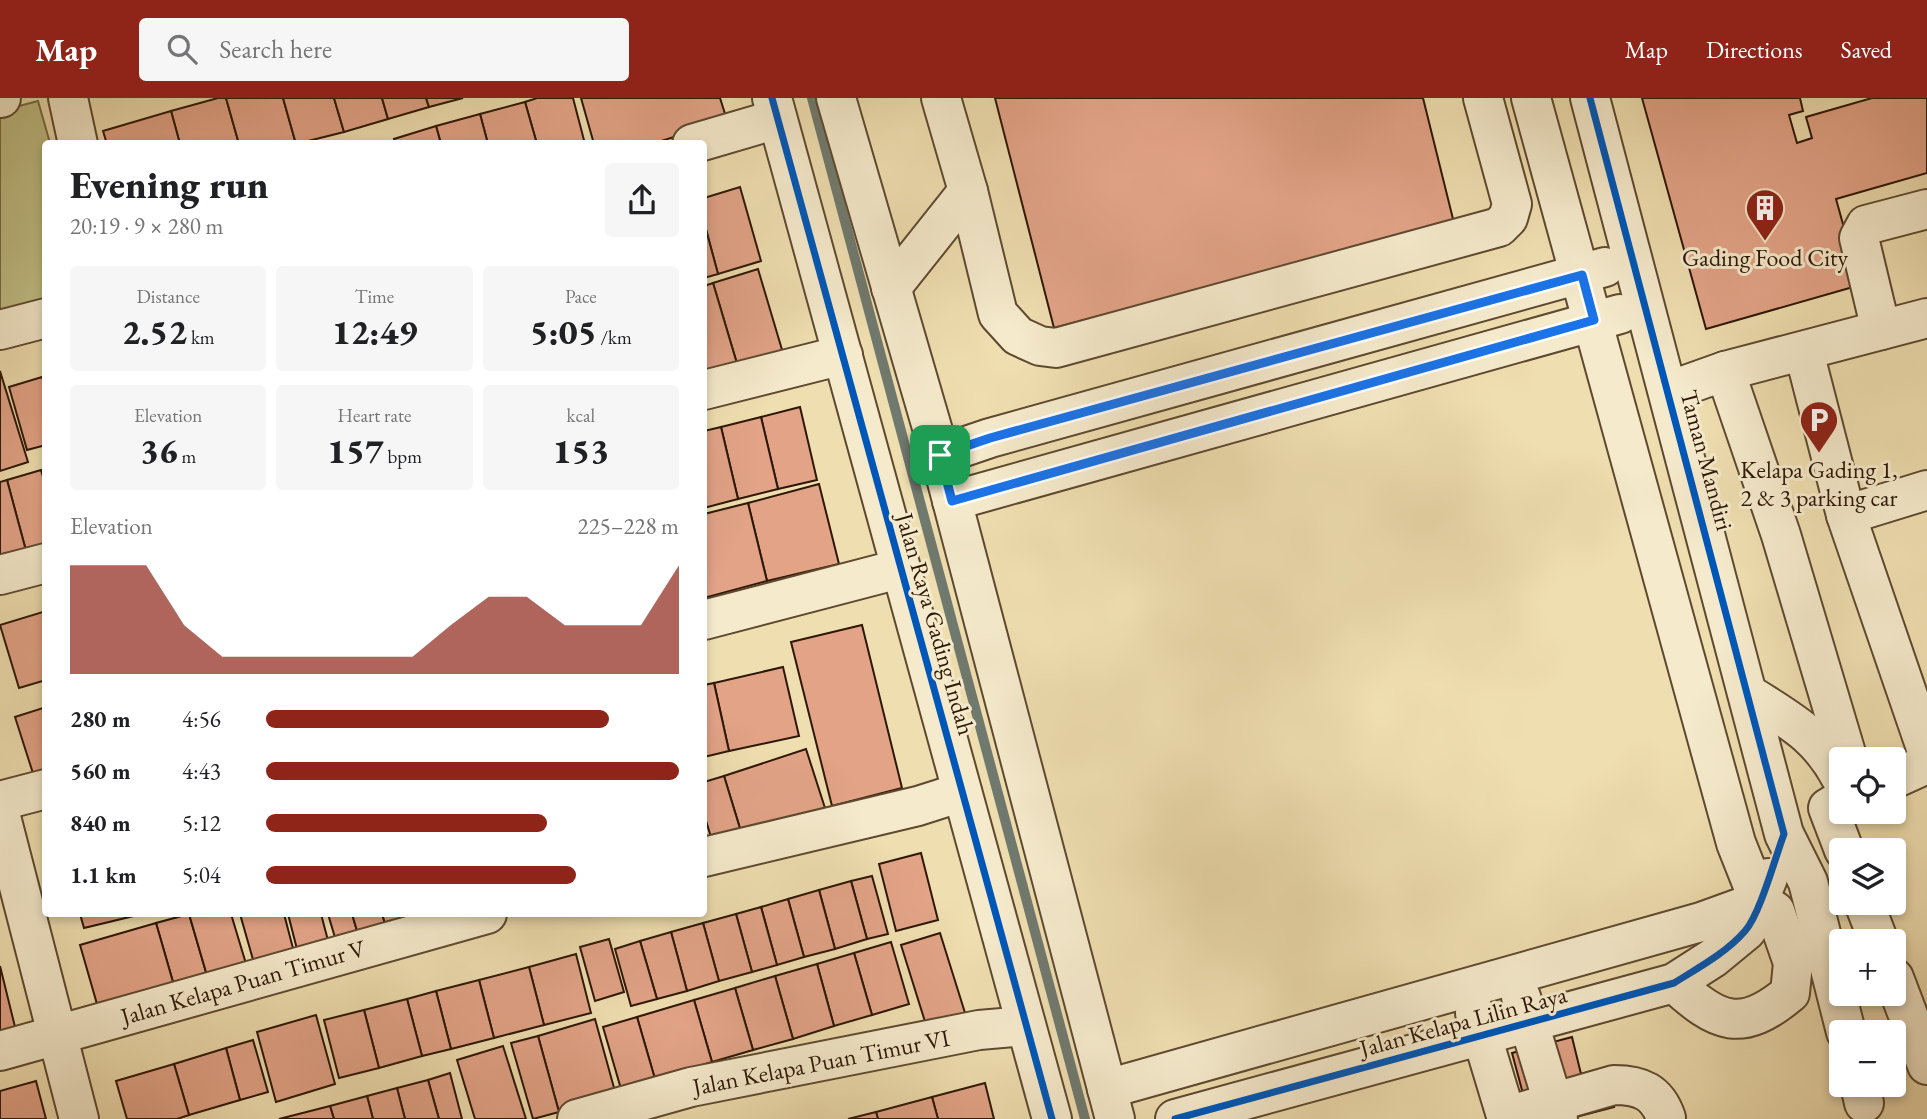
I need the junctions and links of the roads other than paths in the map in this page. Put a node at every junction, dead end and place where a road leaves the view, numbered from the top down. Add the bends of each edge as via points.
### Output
1 (68, 98) edge
2 (836, 98) edge
3 (941, 98) edge
4 (1483, 98) edge
5 (1531, 98) edge
6 (1590, 98) edge
7 (775, 108) edge
8 (77, 140) edge
9 (701, 140) edge
10 (968, 191) junction
11 (1927, 209) edge
12 (1632, 258) junction
13 (1582, 275) junction
14 (891, 288) junction
15 (1646, 307) junction
16 (1927, 318) edge
17 (42, 319) edge
18 (1594, 320) junction
19 (0, 330) edge
20 (1881, 330) junction
21 (1343, 340) junction
22 (1804, 352) junction
23 (843, 355) junction
24 (1725, 372) junction
25 (1355, 388) junction
26 (707, 389) edge
27 (1669, 391) junction
28 (940, 455) junction
29 (1927, 490) edge
30 (952, 501) junction
31 (1846, 515) junction
32 (42, 564) edge
33 (899, 569) junction
34 (0, 575) edge
35 (707, 619) edge
36 (1750, 695) junction
37 (1844, 747) edge
38 (1927, 751) edge
39 (1829, 756) edge
40 (1927, 764) edge
41 (1906, 774) edge
42 (42, 790) edge
43 (962, 792) junction
44 (0, 801) edge
45 (0, 813) edge
46 (1784, 834) junction
47 (707, 856) edge
48 (1753, 916) junction
49 (476, 917) edge
50 (1514, 974) junction
51 (1674, 983) junction
52 (1467, 988) junction
53 (1905, 1006) edge
54 (1843, 1020) edge
55 (1529, 1022) junction
56 (1026, 1026) junction
57 (56, 1034) junction
58 (1482, 1037) junction
59 (0, 1051) edge
60 (1927, 1065) edge
61 (1111, 1104) edge
62 (1556, 1111) edge
63 (1507, 1118) edge
64 (1666, 1118) edge
65 (79, 1119) edge
66 (577, 1119) edge
67 (1052, 1119) edge
68 (1175, 1119) edge

1 - 8 street
2 - 14 street, Jalan Raya Gading Indah
3 - 10 street
4 - 10 street via 1512,204 1499,227 1056,348 1018,336 998,314
5 - 13 street
6 - 12 street, Taman Mandiri
7 - 9 street
7 - 23 street, Jalan Raya Gading Indah
10 - 14 street
11 - 20 street via 1860,230
12 - 13 street
12 - 15 street, Taman Mandiri
13 - 18 street
13 - 21 street
14 - 28 street, Jalan Raya Gading Indah
15 - 18 street
15 - 27 street, Taman Mandiri
16 - 20 street
17 - 19 street
18 - 25 street
18 - 48 street
20 - 22 street
21 - 25 street
21 - 28 street
22 - 24 street
22 - 31 street
23 - 26 street
23 - 33 street, Jalan Raya Gading Indah
24 - 27 street
24 - 37 street via 1781,535
25 - 30 street
27 - 36 street, Taman Mandiri
28 - 30 street, Jalan Raya Gading Indah
29 - 31 street
30 - 61 street, Jalan Raya Gading Indah
31 - 38 street
32 - 34 street
33 - 35 street
33 - 43 street, Jalan Raya Gading Indah
36 - 39 street via 1800,728
36 - 46 street, Taman Mandiri
40 - 41 street
42 - 44 street
43 - 47 street
43 - 56 street, Jalan Raya Gading Indah
45 - 57 street
46 - 48 street
46 - 54 street, Taman Mandiri via 1808,882
48 - 50 street, Jalan Kelapa Lilin Raya via 1701,922
48 - 51 street, Jalan Kelapa Lilin Raya via 1713,958
48 - 51 street via 1775,911 1793,963 1790,993 1767,1012 1733,1021 1701,1007
49 - 57 street, Jalan Kelapa Puan Timur V
50 - 52 street, Jalan Kelapa Lilin Raya
50 - 55 street, Jalan Kelapa Lilin Raya
51 - 55 street, Jalan Kelapa Lilin Raya
52 - 58 street, Jalan Kelapa Lilin Raya
52 - 61 street, Jalan Kelapa Lilin Raya
53 - 60 street
55 - 58 street, Jalan Kelapa Lilin Raya
55 - 62 street
56 - 66 street, Jalan Kelapa Puan Timur VI via 979,1030 691,1087
56 - 67 street, Jalan Raya Gading Indah
57 - 59 street, Jalan Kelapa Puan Timur V
57 - 65 street
58 - 63 street
58 - 68 street, Jalan Kelapa Lilin Raya
62 - 63 street
62 - 64 street via 1614,1085 1632,1085 1649,1091

